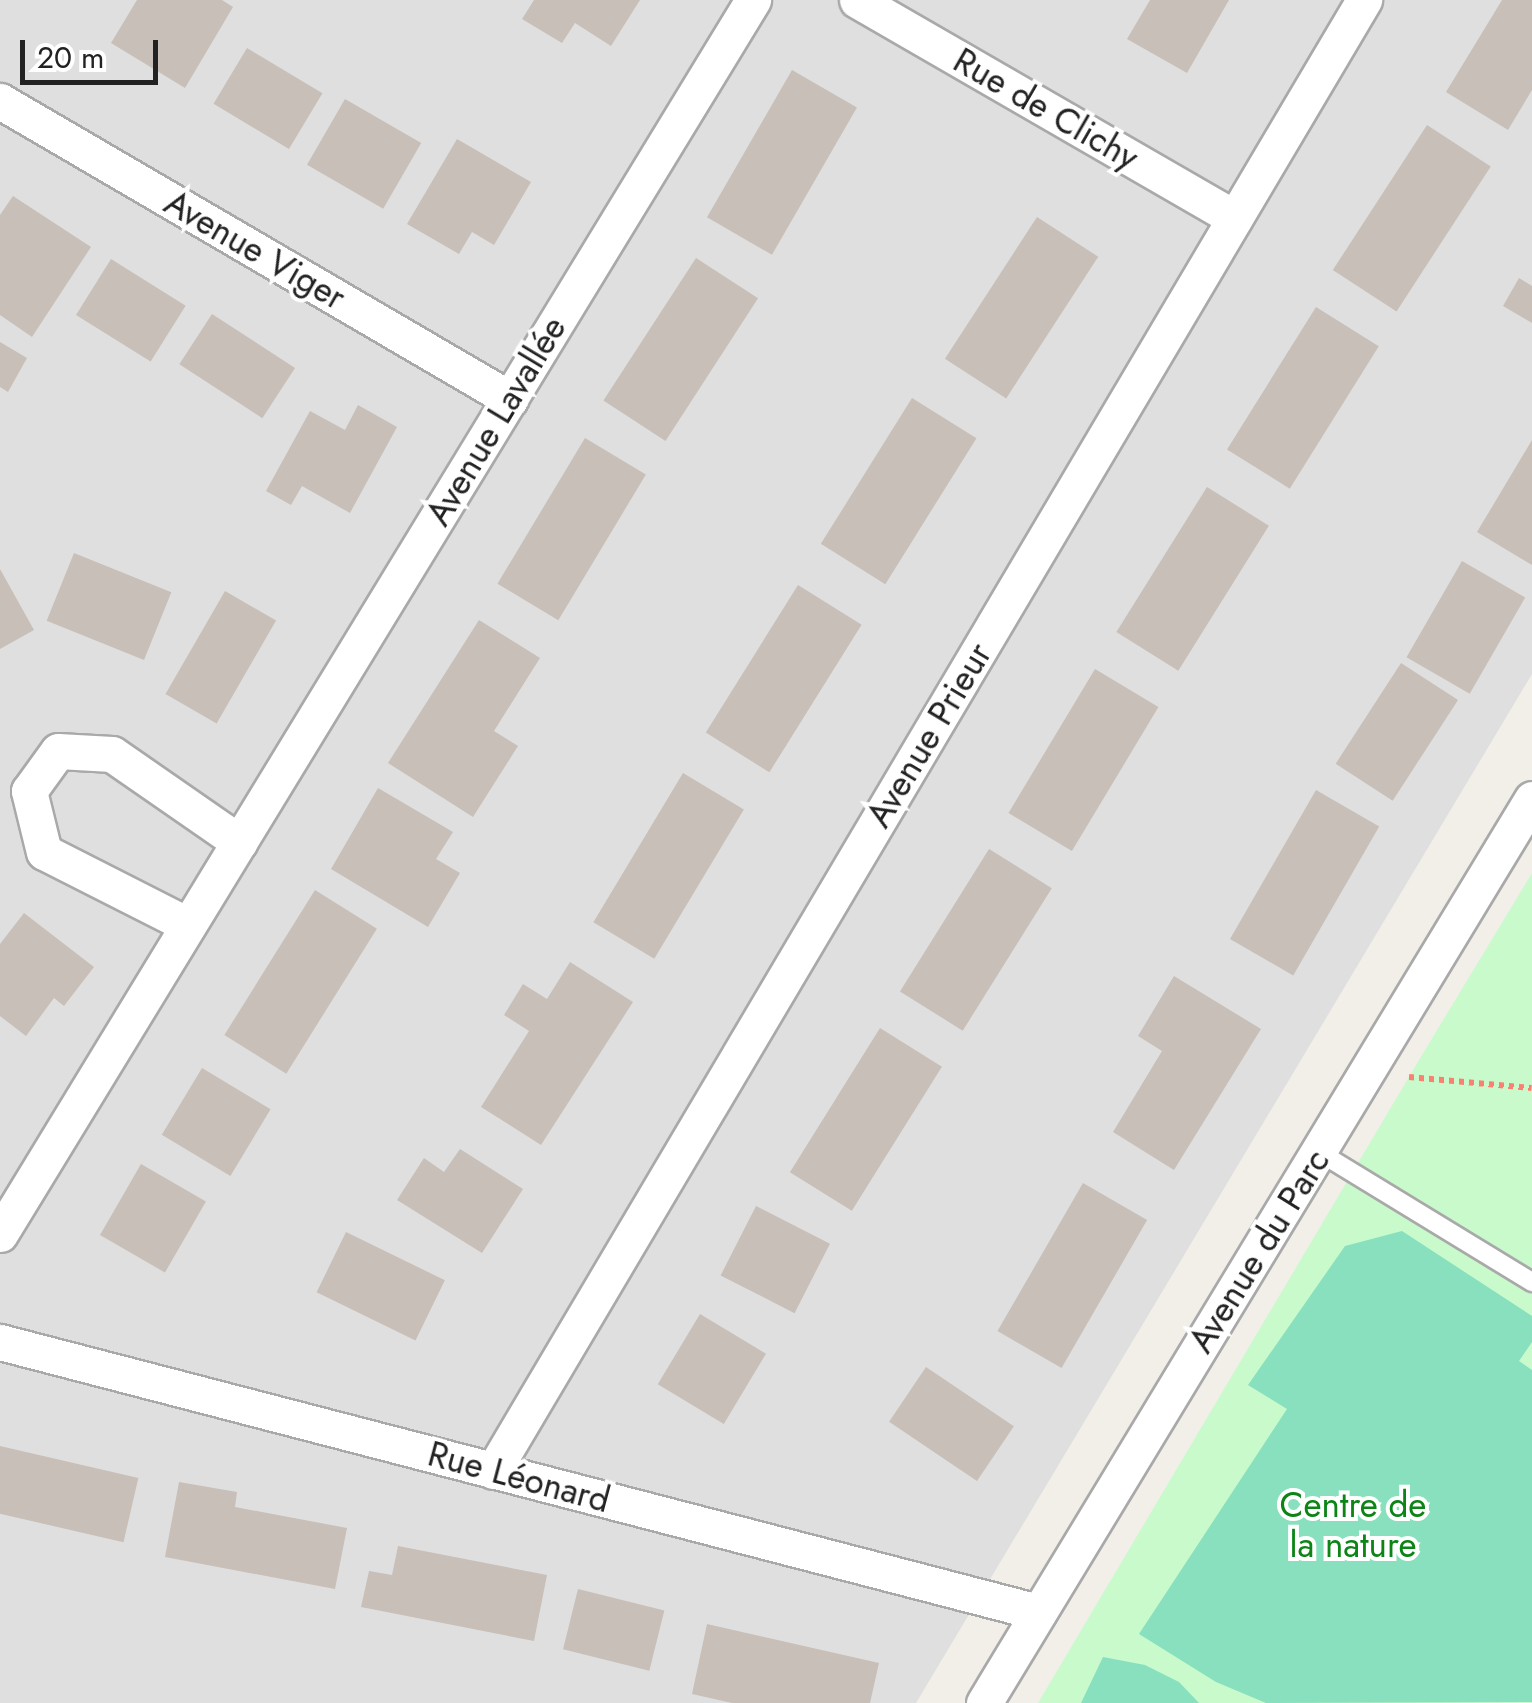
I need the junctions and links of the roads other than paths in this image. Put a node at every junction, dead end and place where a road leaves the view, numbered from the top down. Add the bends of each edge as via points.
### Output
1 (753, 0) edge
2 (857, 0) edge
3 (1364, 0) edge
4 (0, 102) edge
5 (1236, 218) junction
6 (510, 399) junction
7 (1532, 798) edge
8 (239, 842) junction
9 (188, 926) junction
10 (1320, 1152) junction
11 (0, 1234) edge
12 (1532, 1282) edge
13 (0, 1342) edge
14 (493, 1471) junction
15 (1038, 1612) junction
16 (984, 1703) edge

1 - 6 street, Avenue Lavallée
2 - 5 street, Rue de Clichy
3 - 5 street, Avenue Prieur
4 - 6 street, Avenue Viger
5 - 14 street, Avenue Prieur
6 - 8 street, Avenue Lavallée
7 - 10 street, Avenue du Parc
8 - 9 street, Avenue Lavallée
8 - 9 street via 112,754 58,751 29,791 44,852
9 - 11 street, Avenue Lavallée
10 - 12 lane
10 - 15 street, Avenue du Parc
13 - 14 street, Rue Léonard
14 - 15 street, Rue Léonard
15 - 16 street, Avenue du Parc

